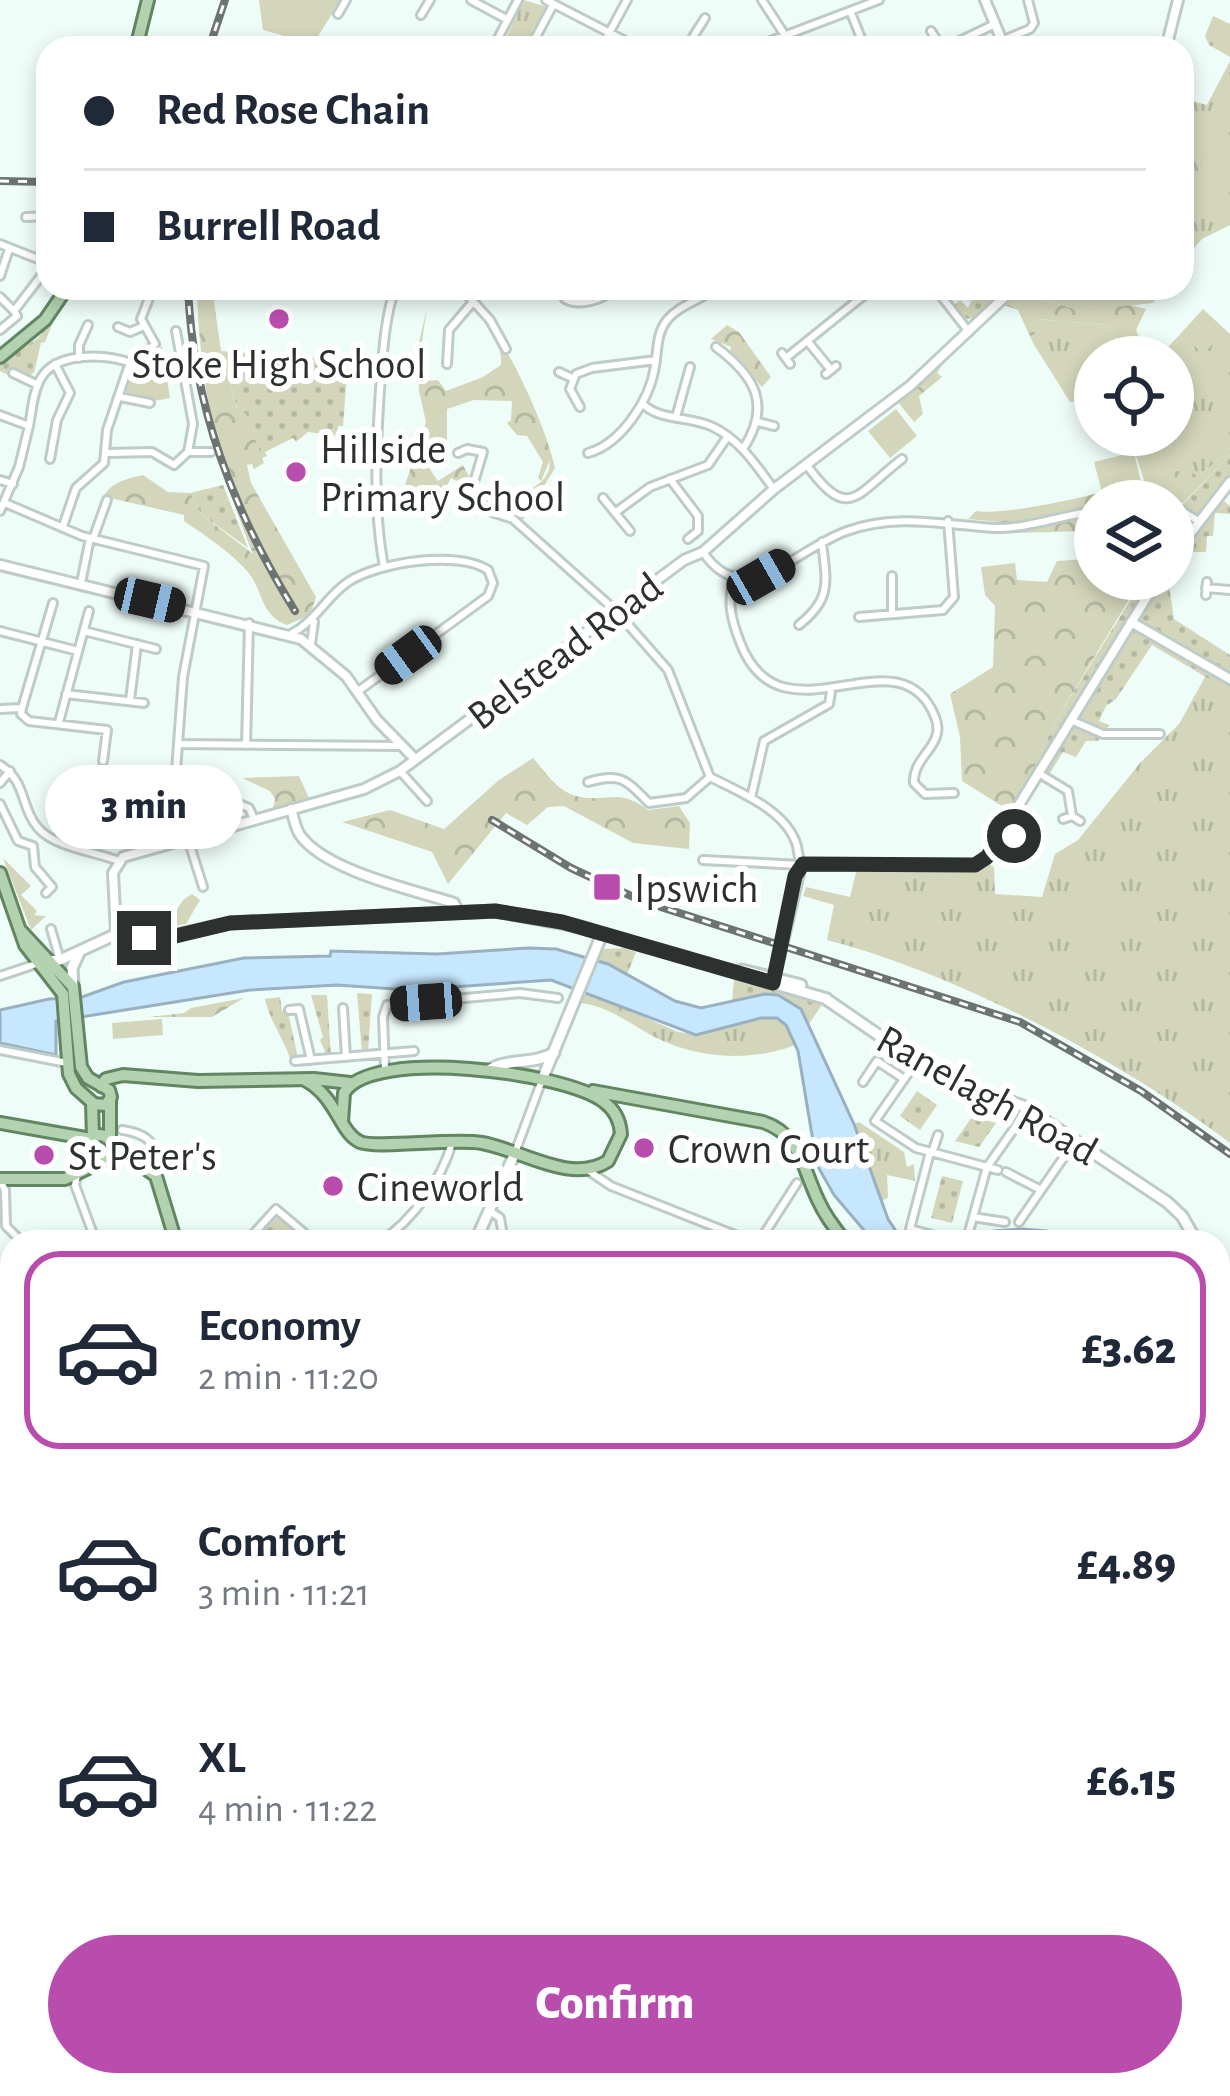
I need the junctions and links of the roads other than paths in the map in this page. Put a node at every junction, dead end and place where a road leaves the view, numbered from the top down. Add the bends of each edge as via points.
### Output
1 (148, 0) edge
2 (346, 0) edge
3 (430, 0) edge
4 (471, 0) edge
5 (518, 0) edge
6 (627, 0) edge
7 (762, 0) edge
8 (879, 0) edge
9 (986, 0) edge
10 (1028, 0) edge
11 (1178, 0) edge
12 (549, 1) edge
13 (851, 13) junction
14 (338, 14) dead end
15 (421, 15) dead end
16 (705, 18) dead end
17 (508, 20) junction
18 (993, 25) junction
19 (931, 31) dead end
20 (609, 34) junction
21 (139, 36) edge
22 (499, 36) edge
23 (535, 36) edge
24 (613, 36) edge
25 (694, 36) edge
26 (785, 36) edge
27 (789, 36) edge
28 (860, 36) edge
29 (935, 36) edge
30 (970, 36) edge
31 (998, 36) edge
32 (1016, 36) edge
33 (1169, 36) edge
34 (36, 217) edge
35 (26, 218) dead end
36 (0, 244) edge
37 (9, 249) junction
38 (36, 260) edge
39 (0, 276) edge
40 (36, 281) edge
41 (0, 297) edge
42 (59, 300) edge
43 (148, 300) edge
44 (392, 300) edge
45 (470, 300) edge
46 (697, 300) edge
47 (855, 300) edge
48 (946, 300) edge
49 (1002, 300) edge
50 (472, 303) junction
51 (14, 311) junction
52 (88, 325) dead end
53 (144, 326) junction
54 (118, 328) dead end
55 (0, 330) edge
56 (176, 331) dead end
57 (969, 332) junction
58 (809, 343) junction
59 (722, 348) dead end
60 (506, 349) dead end
61 (0, 358) edge
62 (80, 358) junction
63 (786, 359) dead end
64 (656, 360) junction
65 (131, 363) junction
66 (55, 364) junction
67 (446, 364) dead end
68 (690, 367) dead end
69 (831, 370) dead end
70 (13, 373) dead end
71 (559, 373) dead end
72 (572, 378) junction
73 (38, 385) junction
74 (120, 397) junction
75 (150, 403) dead end
76 (642, 403) junction
77 (580, 406) dead end
78 (0, 415) edge
79 (676, 417) junction
80 (758, 422) junction
81 (28, 425) junction
82 (774, 426) dead end
83 (728, 436) junction
84 (743, 449) junction
85 (188, 452) junction
86 (211, 452) dead end
87 (458, 453) dead end
88 (588, 453) dead end
89 (108, 454) junction
90 (50, 459) dead end
91 (902, 459) dead end
92 (806, 464) junction
93 (670, 479) junction
94 (0, 480) edge
95 (1230, 482) edge
96 (13, 484) junction
97 (774, 489) junction
98 (1217, 496) junction
99 (603, 498) dead end
100 (107, 500) dead end
101 (1227, 503) dead end
102 (2, 507) edge
103 (616, 512) junction
104 (1074, 515) edge
105 (1194, 518) edge
106 (1198, 520) junction
107 (948, 521) junction
108 (1194, 526) edge
109 (63, 527) junction
110 (630, 531) dead end
111 (91, 538) junction
112 (688, 539) dead end
113 (822, 542) junction
114 (703, 551) junction
115 (0, 565) edge
116 (383, 568) junction
117 (892, 576) dead end
118 (734, 579) junction
119 (80, 584) junction
120 (1206, 588) dead end
121 (1230, 590) edge
122 (1144, 600) edge
123 (53, 603) dead end
124 (196, 610) junction
125 (89, 611) dead end
126 (617, 612) junction
127 (892, 614) junction
128 (859, 616) dead end
129 (315, 618) junction
130 (1130, 622) junction
131 (249, 623) junction
132 (799, 625) dead end
133 (84, 631) junction
134 (0, 632) edge
135 (291, 634) junction
136 (40, 642) junction
137 (137, 644) junction
138 (311, 644) junction
139 (156, 649) dead end
140 (78, 652) junction
141 (1230, 679) edge
142 (831, 691) junction
143 (357, 692) junction
144 (66, 694) junction
145 (130, 701) junction
146 (144, 703) dead end
147 (22, 708) junction
148 (0, 709) edge
149 (1073, 721) junction
150 (59, 722) junction
151 (1160, 734) dead end
152 (178, 744) junction
153 (246, 745) junction
154 (402, 746) junction
155 (431, 748) junction
156 (415, 759) junction
157 (103, 760) dead end
158 (0, 765) edge
159 (400, 771) junction
160 (13, 774) junction
161 (1040, 775) junction
162 (710, 777) junction
163 (588, 782) dead end
164 (0, 783) edge
165 (176, 784) junction
166 (92, 791) dead end
167 (954, 793) dead end
168 (751, 798) junction
169 (227, 799) dead end
170 (427, 801) dead end
171 (0, 804) edge
172 (291, 809) junction
173 (254, 819) junction
174 (1072, 819) dead end
175 (42, 832) junction
176 (184, 839) junction
177 (33, 846) junction
178 (703, 860) dead end
179 (119, 861) junction
180 (801, 865) junction
181 (0, 873) edge
182 (203, 887) dead end
183 (46, 893) dead end
184 (458, 911) junction
185 (51, 929) dead end
186 (116, 933) junction
187 (602, 934) junction
188 (79, 951) junction
189 (49, 961) junction
190 (0, 976) edge
191 (64, 976) junction
192 (774, 979) junction
193 (69, 993) junction
194 (558, 998) dead end
195 (343, 1008) dead end
196 (289, 1010) dead end
197 (0, 1050) edge
198 (413, 1051) dead end
199 (383, 1054) junction
200 (346, 1057) junction
201 (552, 1057) junction
202 (74, 1060) junction
203 (311, 1060) junction
204 (295, 1061) dead end
205 (916, 1062) junction
206 (489, 1070) junction
207 (386, 1073) junction
208 (141, 1078) junction
209 (904, 1079) junction
210 (305, 1080) junction
211 (542, 1080) junction
212 (352, 1082) junction
213 (863, 1082) dead end
214 (557, 1084) junction
215 (99, 1086) junction
216 (578, 1089) junction
217 (110, 1099) junction
218 (91, 1101) junction
219 (650, 1103) junction
220 (1028, 1109) junction
221 (617, 1117) junction
222 (342, 1122) junction
223 (0, 1124) edge
224 (122, 1130) dead end
225 (938, 1135) dead end
226 (88, 1136) junction
227 (452, 1139) junction
228 (1076, 1141) junction
229 (111, 1143) junction
230 (509, 1149) junction
231 (931, 1153) junction
232 (105, 1160) junction
233 (608, 1161) junction
234 (140, 1163) junction
235 (987, 1167) junction
236 (589, 1171) junction
237 (157, 1176) junction
238 (72, 1180) junction
239 (2, 1183) edge
240 (608, 1184) junction
241 (796, 1184) dead end
242 (1041, 1190) junction
243 (490, 1211) junction
244 (973, 1216) junction
245 (1005, 1222) dead end
246 (1019, 1222) dead end
247 (10, 1230) edge
248 (91, 1230) edge
249 (173, 1230) edge
250 (256, 1230) edge
251 (302, 1230) edge
252 (395, 1230) edge
253 (481, 1230) edge
254 (502, 1230) edge
255 (725, 1230) edge
256 (764, 1230) edge
257 (837, 1230) edge
258 (914, 1230) edge
259 (969, 1230) edge
260 (1190, 1230) edge

1 - 21 main road
2 - 14 street
3 - 15 street
4 - 17 street
5 - 17 street
6 - 20 street
7 - 26 street
8 - 13 street
9 - 18 street
10 - 32 street via 1034,23
11 - 33 street
12 - 20 street
12 - 23 street
13 - 27 street
13 - 28 street
16 - 25 street
17 - 22 street
18 - 30 street
18 - 31 street
19 - 29 street
20 - 24 street
34 - 35 street
36 - 37 street
37 - 38 street
37 - 39 street
40 - 51 street
41 - 51 street
42 - 61 main road
43 - 53 street
44 - 116 street via 374,477
45 - 50 street
46 - 64 street via 667,320
47 - 58 street
48 - 57 street
49 - 57 street, Belstead Road
50 - 60 street
50 - 67 street via 449,330
51 - 55 street
52 - 62 street
53 - 54 street
53 - 65 street via 155,344
56 - 85 street via 193,424
57 - 92 street, Belstead Road
58 - 63 street
58 - 69 street
59 - 80 street via 755,390
62 - 65 street
62 - 66 street
64 - 72 street
64 - 76 street
65 - 74 street
66 - 73 street
66 - 90 street via 70,392
68 - 79 street
70 - 73 street
71 - 72 street
72 - 77 street
73 - 81 street
74 - 75 street
74 - 89 street
76 - 79 street
76 - 88 street via 616,440
78 - 81 street
79 - 83 street
80 - 82 street
80 - 84 street
81 - 96 street
83 - 84 street
83 - 93 street via 708,465
84 - 97 street
85 - 86 street
85 - 89 street via 174,465 152,452
87 - 126 street via 483,452 472,489 489,511 513,518
89 - 109 street via 76,488
91 - 92 street via 845,500 827,493
92 - 97 street, Belstead Road
93 - 103 street
93 - 112 street via 698,516
94 - 96 street
95 - 98 street
96 - 102 street
97 - 114 street, Belstead Road
98 - 101 street
98 - 106 street
99 - 103 street
100 - 111 street
102 - 109 street
103 - 110 street
104 - 107 street via 999,528
105 - 106 street
106 - 108 street
107 - 113 street via 866,525
107 - 127 street via 950,604
109 - 111 street
111 - 119 street
111 - 124 street via 202,565
113 - 118 street via 761,577
113 - 132 street via 827,590
114 - 118 street
114 - 126 street, Belstead Road
115 - 119 street
116 - 129 street via 350,581
116 - 143 street via 459,560 488,570 493,589
117 - 127 street
118 - 142 street via 729,611 742,650 770,682
119 - 124 street
120 - 121 street
122 - 130 street
123 - 136 street
124 - 131 street
124 - 152 street
125 - 133 street
126 - 155 street, Belstead Road
126 - 162 street via 668,670
127 - 128 street
129 - 135 street
129 - 138 street
130 - 141 street
130 - 149 street
131 - 135 street
131 - 153 street
133 - 137 street
133 - 140 street
134 - 136 street
135 - 138 street
136 - 140 street
136 - 147 street
137 - 139 street
137 - 145 street
138 - 143 street
140 - 144 street
142 - 167 street via 888,679 924,699 938,732 913,778 925,794
142 - 168 street via 830,704 764,741
143 - 154 street
144 - 145 street
144 - 150 street
145 - 146 street
147 - 148 street
147 - 150 street via 29,721
149 - 151 street via 1097,733
149 - 161 street
150 - 157 street via 107,730
152 - 153 street
152 - 165 street
153 - 154 street
154 - 155 street
154 - 156 street
155 - 156 street, Belstead Road
156 - 159 street, Belstead Road
158 - 160 street
159 - 170 street
159 - 172 street, Belstead Road
160 - 164 street
160 - 175 street
161 - 174 street via 1068,791
161 - 180 street via 1010,833 982,862
162 - 163 street via 686,798 649,803 627,781
162 - 168 street
165 - 166 street
165 - 176 street
168 - 180 street via 788,830
169 - 173 street
171 - 177 street via 18,841
172 - 173 street, Belstead Road
172 - 184 street via 309,844
173 - 176 street, Belstead Road
175 - 177 street
175 - 179 street
176 - 179 street, Belstead Road
176 - 182 street
177 - 183 street via 35,867 52,886
178 - 180 street
179 - 186 street via 112,874
180 - 192 street
181 - 189 main road via 21,931
184 - 186 main road, Ranelagh Road via 230,923 159,939
184 - 187 main road, Ranelagh Road via 529,914
185 - 189 street
186 - 188 main road
187 - 192 main road, Ranelagh Road
187 - 201 main road
188 - 189 main road
188 - 191 main road
188 - 193 main road
189 - 190 street
189 - 191 main road
189 - 193 main road
191 - 193 main road
192 - 205 main road, Ranelagh Road via 827,999
193 - 202 main road
194 - 199 street via 520,993 387,1005
195 - 200 street
196 - 203 street via 299,1009
197 - 202 street
198 - 199 street
199 - 200 street
199 - 207 street
200 - 203 street
201 - 206 main road
201 - 211 main road
201 - 214 main road
202 - 215 main road
202 - 218 main road via 71,1080
203 - 204 street
205 - 209 street
205 - 220 main road, Ranelagh Road via 952,1084
206 - 207 main road
206 - 211 main road
207 - 212 main road
208 - 210 main road
208 - 215 main road via 117,1075
208 - 217 main road
209 - 213 street via 877,1061
209 - 231 street via 875,1121
210 - 212 main road
210 - 222 main road via 330,1098
211 - 214 main road
211 - 230 street
212 - 222 main road
214 - 216 main road
215 - 217 main road
215 - 218 main road
216 - 219 main road
216 - 221 main road
217 - 218 main road via 103,1106
217 - 229 main road
218 - 226 main road
219 - 221 main road via 629,1105
219 - 257 main road via 782,1130
220 - 228 main road, Ranelagh Road
220 - 235 street
221 - 233 main road via 619,1144
222 - 227 main road via 363,1143
223 - 226 main road
224 - 237 street via 151,1140
225 - 231 street
226 - 229 main road
226 - 232 main road via 88,1154
227 - 230 main road
227 - 252 street via 430,1189
228 - 242 street
228 - 260 main road, Ranelagh Road via 1167,1202
229 - 232 main road
229 - 234 main road
230 - 236 main road
230 - 243 main road
231 - 235 street
231 - 258 street
232 - 234 main road
232 - 238 main road
233 - 236 main road
233 - 240 street
234 - 237 main road
235 - 242 street
235 - 244 street
236 - 240 street
237 - 249 main road
238 - 239 main road
238 - 248 street
239 - 247 street
240 - 255 street
241 - 256 street
242 - 246 street
243 - 253 main road
243 - 254 street
244 - 245 street
244 - 259 street
250 - 251 street via 274,1210

